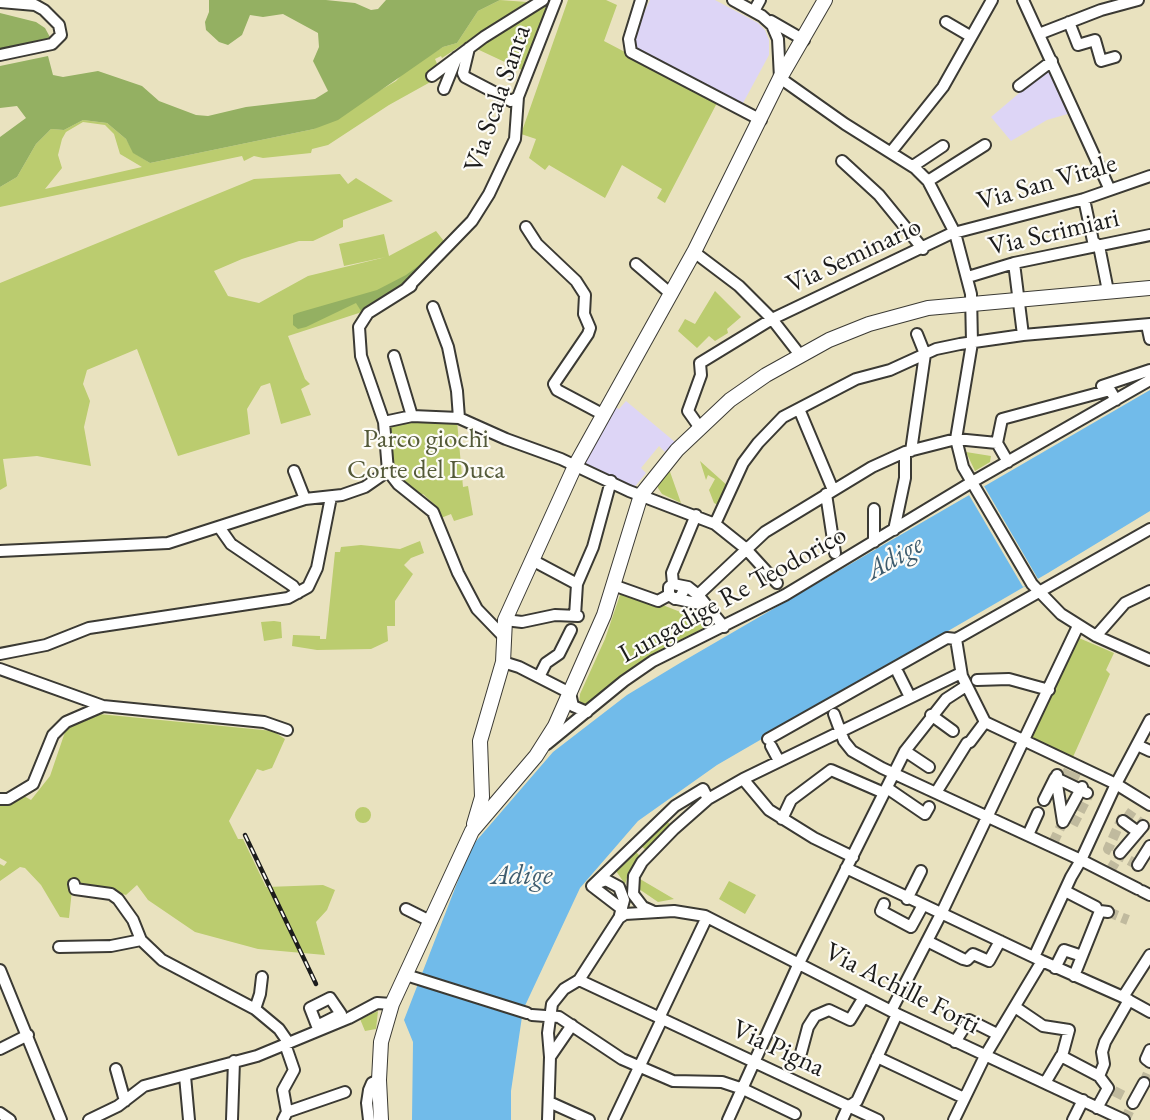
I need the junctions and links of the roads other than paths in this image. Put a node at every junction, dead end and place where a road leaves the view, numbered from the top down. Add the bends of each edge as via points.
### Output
1 (543, 0) edge
2 (556, 0) edge
3 (641, 0) edge
4 (733, 0) edge
5 (760, 0) edge
6 (825, 0) edge
7 (992, 0) edge
8 (1023, 0) edge
9 (1137, 0) edge
10 (0, 2) edge
11 (758, 13) junction
12 (946, 22) dead end
13 (1069, 22) junction
14 (1040, 34) junction
15 (970, 36) junction
16 (804, 40) junction
17 (469, 48) junction
18 (0, 55) edge
19 (458, 56) junction
20 (1115, 57) dead end
21 (1052, 61) junction
22 (432, 76) dead end
23 (780, 78) junction
24 (1019, 86) dead end
25 (444, 89) dead end
26 (518, 97) junction
27 (761, 120) junction
28 (986, 145) dead end
29 (943, 146) dead end
30 (891, 152) junction
31 (842, 161) dead end
32 (913, 166) junction
33 (1150, 176) edge
34 (928, 181) junction
35 (1110, 190) junction
36 (1084, 199) junction
37 (526, 227) dead end
38 (955, 233) junction
39 (1150, 235) edge
40 (1099, 246) junction
41 (923, 249) junction
42 (694, 252) junction
43 (1014, 263) junction
44 (636, 264) dead end
45 (968, 277) junction
46 (423, 278) dead end
47 (1150, 288) edge
48 (406, 289) junction
49 (1108, 291) junction
50 (671, 294) junction
51 (1019, 300) junction
52 (971, 305) junction
53 (433, 307) dead end
54 (772, 320) junction
55 (1149, 324) edge
56 (917, 334) dead end
57 (1023, 335) junction
58 (1150, 339) edge
59 (972, 343) junction
60 (925, 354) junction
61 (800, 355) junction
62 (394, 356) dead end
63 (1150, 370) edge
64 (1150, 380) edge
65 (1075, 397) junction
66 (1116, 400) junction
67 (799, 409) junction
68 (603, 415) junction
69 (412, 416) junction
70 (459, 418) junction
71 (384, 422) junction
72 (700, 428) junction
73 (956, 439) junction
74 (997, 443) junction
75 (908, 452) junction
76 (1008, 462) junction
77 (575, 466) junction
78 (963, 467) junction
79 (294, 471) dead end
80 (388, 471) junction
81 (611, 481) junction
82 (976, 489) junction
83 (829, 492) junction
84 (955, 493) junction
85 (641, 495) junction
86 (331, 497) junction
87 (309, 498) junction
88 (874, 509) dead end
89 (696, 515) junction
90 (716, 524) junction
91 (219, 528) junction
92 (1150, 529) edge
93 (894, 530) junction
94 (874, 542) junction
95 (745, 548) junction
96 (0, 551) edge
97 (835, 553) dead end
98 (532, 560) junction
99 (777, 583) dead end
100 (577, 584) junction
101 (613, 585) junction
102 (677, 585) junction
103 (1035, 587) junction
104 (1150, 591) edge
105 (298, 593) junction
106 (698, 595) junction
107 (673, 597) junction
108 (705, 605) junction
109 (505, 620) junction
110 (1078, 626) junction
111 (724, 627) junction
112 (571, 630) dead end
113 (1096, 636) junction
114 (504, 637) junction
115 (956, 639) junction
116 (0, 654) edge
117 (1150, 660) edge
118 (503, 662) junction
119 (0, 669) edge
120 (894, 672) junction
121 (961, 673) junction
122 (539, 677) junction
123 (977, 680) dead end
124 (966, 686) junction
125 (1049, 690) junction
126 (570, 693) junction
127 (910, 697) junction
128 (103, 706) junction
129 (587, 712) junction
130 (834, 714) dead end
131 (931, 715) junction
132 (1150, 720) edge
133 (985, 722) junction
134 (287, 730) dead end
135 (953, 731) dead end
136 (842, 732) junction
137 (1023, 741) junction
138 (1137, 745) junction
139 (542, 748) junction
140 (905, 751) junction
141 (1150, 751) edge
142 (779, 761) junction
143 (929, 767) dead end
144 (894, 774) junction
145 (1072, 776) junction
146 (743, 779) junction
147 (1116, 784) junction
148 (885, 790) junction
149 (937, 791) junction
150 (0, 799) edge
151 (708, 799) junction
152 (1044, 800) dead end
153 (486, 802) junction
154 (1150, 805) edge
155 (929, 807) dead end
156 (1038, 813) dead end
157 (988, 816) junction
158 (782, 819) junction
159 (1123, 821) dead end
160 (1028, 835) junction
161 (633, 844) junction
162 (1150, 846) edge
163 (644, 854) dead end
164 (853, 857) junction
165 (1082, 858) junction
166 (616, 862) junction
167 (846, 868) junction
168 (921, 871) dead end
169 (74, 884) dead end
170 (595, 884) junction
171 (622, 891) junction
172 (1143, 891) edge
173 (1063, 894) junction
174 (908, 899) junction
175 (884, 904) dead end
176 (923, 905) junction
177 (406, 909) dead end
178 (651, 911) junction
179 (942, 912) junction
180 (620, 914) junction
181 (707, 918) junction
182 (430, 921) junction
183 (141, 940) junction
184 (927, 941) junction
185 (1000, 941) junction
186 (59, 947) dead end
187 (1150, 955) edge
188 (1082, 956) junction
189 (1038, 959) junction
190 (799, 963) junction
191 (1055, 968) junction
192 (0, 970) edge
193 (1074, 976) junction
194 (262, 977) dead end
195 (408, 979) junction
196 (579, 980) junction
197 (864, 997) junction
198 (1126, 998) junction
199 (392, 1004) junction
200 (1015, 1006) junction
201 (255, 1009) junction
202 (894, 1012) junction
203 (1150, 1012) edge
204 (548, 1016) junction
205 (661, 1018) junction
206 (572, 1025) junction
207 (998, 1034) junction
208 (28, 1035) junction
209 (955, 1042) junction
210 (286, 1043) junction
211 (0, 1049) edge
212 (1150, 1050) edge
213 (801, 1053) dead end
214 (985, 1056) junction
215 (1062, 1056) junction
216 (550, 1057) junction
217 (877, 1057) junction
218 (234, 1061) junction
219 (1150, 1062) edge
220 (753, 1063) junction
221 (638, 1065) junction
222 (116, 1069) dead end
223 (185, 1076) junction
224 (1099, 1076) junction
225 (379, 1080) junction
226 (1045, 1083) junction
227 (1144, 1083) dead end
228 (743, 1089) junction
229 (345, 1092) dead end
230 (963, 1098) junction
231 (125, 1101) junction
232 (1083, 1101) junction
233 (1131, 1101) tunnel mouth
234 (549, 1102) junction
235 (849, 1107) junction
236 (1097, 1108) junction
237 (0, 1113) edge
238 (795, 1114) dead end
239 (285, 1116) edge
240 (10, 1120) edge
241 (61, 1120) edge
242 (89, 1120) edge
243 (189, 1120) edge
244 (232, 1120) edge
245 (369, 1120) edge
246 (381, 1120) edge
247 (548, 1120) edge
248 (589, 1120) edge
249 (614, 1120) edge
250 (728, 1120) edge
251 (842, 1120) edge
252 (878, 1120) edge
253 (954, 1120) edge
254 (1073, 1120) edge
255 (1124, 1120) edge

1 - 17 street
2 - 26 street, Via Scala Santa
3 - 27 street via 629,39 631,51
4 - 11 street
5 - 11 street
6 - 16 main road
7 - 15 street
8 - 14 street
9 - 13 street
10 - 18 street via 35,5 59,25 62,35 52,44
11 - 16 street
11 - 23 street via 777,33
12 - 15 street
13 - 14 street
13 - 20 street via 1078,45 1095,40 1101,61
14 - 21 street
15 - 30 street via 943,87
16 - 23 main road
17 - 19 street
17 - 26 street via 465,77 511,100
19 - 22 street
19 - 25 street
21 - 24 street
21 - 35 street
23 - 27 main road
23 - 30 street
26 - 48 street, Via Scala Santa via 515,139 489,194 472,221
27 - 42 main road
28 - 34 street
29 - 32 street
30 - 32 street
31 - 41 street via 879,195
32 - 34 street
33 - 35 street, Via San Vitale
34 - 38 street
35 - 36 street, Via San Vitale
36 - 38 street, Via San Vitale
36 - 40 street via 1093,241
37 - 68 street via 585,295 588,334 554,384 557,390
38 - 41 street, Via Seminario
38 - 45 street
39 - 40 street, Via Scrimiari
40 - 43 street, Via Scrimiari
40 - 49 street
41 - 54 street, Via Seminario
42 - 50 main road
42 - 54 street via 739,286
43 - 45 street, Via Scrimiari
43 - 51 street
44 - 50 street
45 - 52 street
46 - 48 street, Via Scala Santa
47 - 49 main road
48 - 71 street, Via Scala Santa via 368,313 359,327 360,348
49 - 51 main road
50 - 68 main road
51 - 52 main road
51 - 57 street
52 - 59 street
52 - 61 main road via 928,308 889,318 842,334
53 - 70 street via 448,347
54 - 61 street
54 - 72 street, Via Seminario via 700,363 701,375 688,411
55 - 57 street
55 - 58 street
56 - 60 street
57 - 59 street
59 - 60 street
59 - 73 street
60 - 67 street via 856,380
60 - 75 street
61 - 72 main road via 741,392
62 - 69 street
63 - 65 street
64 - 66 street, Lungadige Re Teodorico
65 - 66 street via 1110,390
65 - 74 street via 1002,418
66 - 76 street, Lungadige Re Teodorico
67 - 83 street
67 - 90 street via 783,417 750,452
68 - 77 main road
69 - 70 street
69 - 71 street
70 - 77 street
71 - 80 street
72 - 85 main road
73 - 74 street
73 - 75 street
73 - 78 street
74 - 76 street
75 - 83 street
75 - 93 street
76 - 82 street, Lungadige Re Teodorico
77 - 81 street
77 - 98 main road
78 - 82 street
78 - 84 street via 963,478
79 - 87 street
80 - 86 street via 358,490
80 - 114 street via 433,512 477,609
81 - 85 street
81 - 100 street via 593,547
82 - 84 street, Lungadige Re Teodorico
82 - 84 street
82 - 103 street
83 - 95 street
83 - 97 street
84 - 93 street, Lungadige Re Teodorico
85 - 89 street
85 - 101 main road
86 - 87 street
86 - 105 street via 317,568 308,587
87 - 91 street
88 - 94 street
89 - 90 street
89 - 102 street via 672,573
90 - 95 street
91 - 96 street via 168,543
91 - 105 street via 231,544
92 - 103 street
93 - 94 street, Lungadige Re Teodorico
94 - 111 street, Lungadige Re Teodorico
95 - 99 street
95 - 106 street
98 - 100 street
98 - 109 main road
100 - 109 street via 577,616
101 - 107 street via 658,601
101 - 126 main road
102 - 106 street
102 - 107 street via 669,587
103 - 110 street
103 - 115 street
104 - 113 street via 1125,603
105 - 116 street via 288,598 89,628 46,645
106 - 108 street
107 - 108 street
108 - 111 street
109 - 114 main road
110 - 113 street
110 - 125 street
111 - 129 street, Lungadige Re Teodorico via 646,665
112 - 122 street via 559,654 546,663
113 - 117 street
114 - 118 main road
115 - 120 street via 947,638
115 - 121 street
118 - 122 street
118 - 153 main road via 480,741
119 - 128 street
120 - 127 street
120 - 142 street via 770,742
121 - 124 street
121 - 127 street
122 - 126 street
123 - 125 street via 1009,679
124 - 131 street
124 - 133 street
125 - 137 street
126 - 129 street via 573,706
126 - 139 main road
127 - 136 street
128 - 134 street via 264,722
128 - 150 street via 66,722 53,735 33,784 8,799
129 - 139 street, Lungadige Re Teodorico
130 - 136 street
131 - 135 street
131 - 140 street
132 - 138 street
133 - 137 street
133 - 149 street
136 - 142 street
136 - 144 street via 852,752
137 - 145 street
137 - 157 street
138 - 141 street
138 - 147 street
139 - 153 main road
140 - 143 street
140 - 144 street
142 - 146 street
144 - 148 street
144 - 149 street
145 - 147 street
145 - 152 street
146 - 151 street
146 - 158 street via 759,801
147 - 154 street
147 - 165 street
148 - 155 street via 924,814
148 - 158 street via 831,770 791,800
148 - 164 street
149 - 157 street
151 - 161 street via 702,789 662,817
151 - 178 street via 642,862 634,876 633,894
153 - 182 main road
156 - 160 street
157 - 160 street
157 - 179 street
158 - 164 street
159 - 162 street via 1140,829 1122,852 1141,860
160 - 165 street
161 - 163 street
161 - 166 street
164 - 167 street
165 - 172 street
165 - 173 street
166 - 170 street
166 - 171 street via 612,880
167 - 174 street
167 - 190 street
168 - 174 street
169 - 183 street via 75,889 111,894 133,920
170 - 171 street via 606,880
170 - 180 street via 592,886
171 - 180 street
173 - 188 street via 1101,910
173 - 189 street
174 - 176 street
175 - 176 street via 881,911 911,927
176 - 179 street
177 - 182 street
178 - 180 street, Via Achille Forti
178 - 181 street, Via Achille Forti
179 - 184 street
179 - 185 street
180 - 196 street
181 - 190 street, Via Achille Forti
181 - 205 street
182 - 195 main road
183 - 186 street via 111,946
183 - 201 street via 180,972
184 - 185 street via 963,959 973,954 989,961
184 - 202 street
185 - 189 street
187 - 198 street
188 - 191 street via 1064,950
188 - 193 street
189 - 191 street
189 - 200 street
190 - 197 street, Via Achille Forti
190 - 220 street
191 - 193 street
192 - 208 street
193 - 198 street
194 - 201 street
195 - 199 main road
195 - 204 street
196 - 204 street via 564,989
196 - 205 street, Via Pigna
197 - 202 street, Via Achille Forti
197 - 213 street via 850,1020 829,1010 815,1016
198 - 203 street
198 - 224 street via 1102,1052 1104,1064
199 - 210 street via 377,1003
199 - 225 main road via 381,1042
200 - 207 street
200 - 215 street via 1043,1026 1070,1030
201 - 210 street via 279,1029
202 - 209 street, Via Achille Forti
202 - 217 street
204 - 206 street
204 - 216 street
205 - 220 street, Via Pigna
205 - 221 street
206 - 216 street
206 - 221 street via 622,1059
207 - 209 street via 969,1020
207 - 214 street
208 - 211 street
208 - 241 street
209 - 214 street, Via Achille Forti
210 - 218 street
210 - 239 street via 294,1070 283,1090
212 - 219 street via 1146,1059
214 - 226 street, Via Achille Forti
214 - 230 street
215 - 224 street
215 - 226 street via 1058,1056
216 - 234 street
217 - 230 street
217 - 235 street via 857,1101
218 - 223 street
218 - 244 street
220 - 228 street
220 - 235 street, Via Pigna
221 - 228 street via 673,1081 722,1082
221 - 249 street
222 - 231 street
223 - 231 street via 148,1085
223 - 243 street
224 - 236 street via 1111,1090
225 - 245 street via 369,1090
225 - 246 main road
226 - 232 street, Via Achille Forti
227 - 233 street
228 - 238 street
228 - 250 street
229 - 239 street
230 - 253 street
231 - 242 street
232 - 236 street, Via Achille Forti
232 - 254 street
234 - 247 street
234 - 248 street
235 - 251 street
235 - 252 street, Via Pigna
236 - 255 street, Via Achille Forti
237 - 240 street

